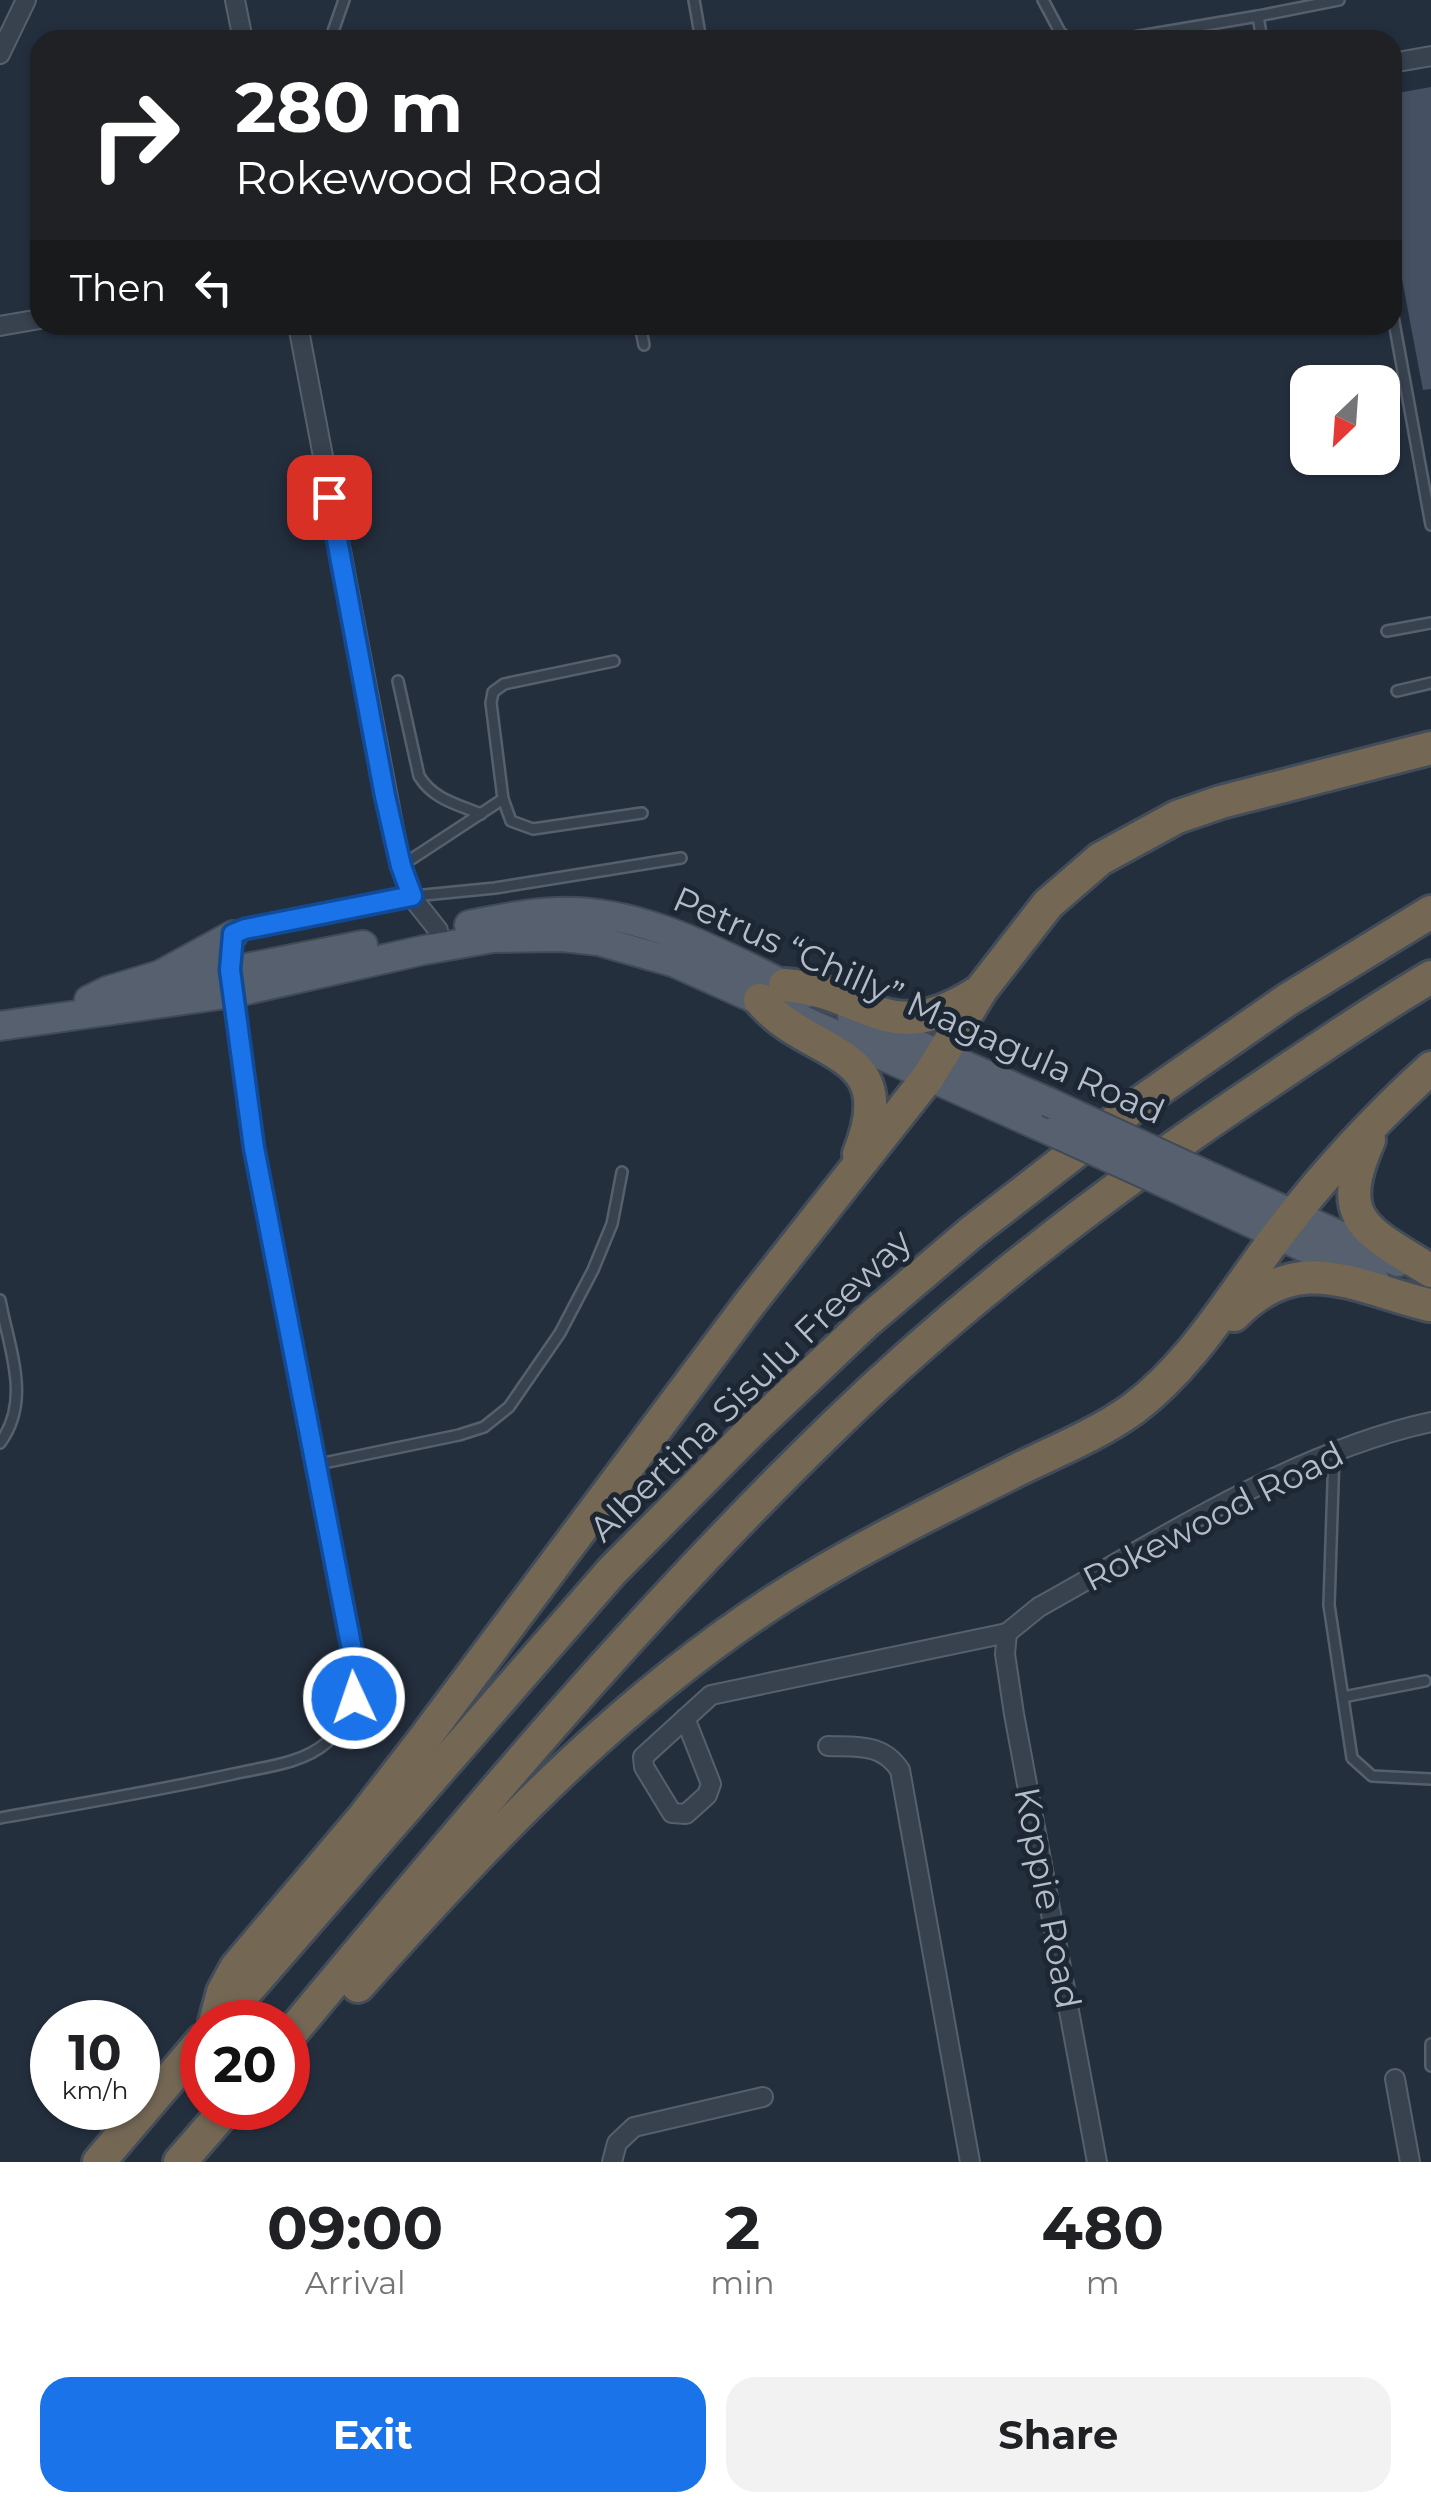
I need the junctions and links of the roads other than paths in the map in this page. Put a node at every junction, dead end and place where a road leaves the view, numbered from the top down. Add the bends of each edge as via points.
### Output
1 (26, 0) edge
2 (235, 0) edge
3 (344, 0) edge
4 (694, 0) edge
5 (1043, 0) edge
6 (1339, 0) edge
7 (1258, 16) junction
8 (241, 30) edge
9 (334, 30) edge
10 (699, 30) edge
11 (1059, 30) edge
12 (1175, 30) edge
13 (1260, 30) edge
14 (0, 54) edge
15 (1431, 56) edge
16 (1402, 61) edge
17 (30, 321) edge
18 (0, 326) edge
19 (300, 335) edge
20 (642, 335) edge
21 (1396, 335) edge
22 (644, 345) dead end
23 (1431, 524) edge
24 (1431, 623) edge
25 (1386, 631) dead end
26 (614, 661) dead end
27 (398, 681) dead end
28 (1431, 683) edge
29 (1397, 691) dead end
30 (1431, 748) edge
31 (503, 800) junction
32 (642, 813) dead end
33 (481, 814) junction
34 (681, 858) dead end
35 (401, 866) junction
36 (412, 896) junction
37 (1431, 912) edge
38 (438, 930) junction
39 (233, 934) junction
40 (1431, 977) edge
41 (232, 982) junction
42 (981, 990) junction
43 (773, 992) junction
44 (90, 1000) junction
45 (0, 1014) edge
46 (0, 1026) edge
47 (935, 1066) junction
48 (1431, 1068) edge
49 (1376, 1122) junction
50 (622, 1172) dead end
51 (850, 1177) junction
52 (1197, 1184) junction
53 (1286, 1225) junction
54 (1430, 1290) edge
55 (0, 1300) edge
56 (1195, 1348) junction
57 (1431, 1422) edge
58 (0, 1443) edge
59 (1334, 1450) junction
60 (314, 1465) junction
61 (1007, 1633) junction
62 (1425, 1681) dead end
63 (1343, 1697) junction
64 (685, 1718) junction
65 (828, 1746) dead end
66 (1431, 1779) edge
67 (0, 1818) edge
68 (221, 2000) edge
69 (236, 2000) edge
70 (310, 2011) edge
71 (310, 2038) edge
72 (1431, 2044) edge
73 (1431, 2066) edge
74 (180, 2067) edge
75 (1395, 2079) dead end
76 (762, 2098) dead end
77 (208, 2130) edge
78 (99, 2162) edge
79 (180, 2162) edge
80 (612, 2162) edge
81 (970, 2162) edge
82 (1098, 2162) edge
83 (1410, 2162) edge

1 - 14 street
2 - 8 street
3 - 9 lane
4 - 10 lane
5 - 11 lane
6 - 7 lane
7 - 12 lane
7 - 13 lane
15 - 16 street
17 - 18 street
19 - 35 street
20 - 22 lane
21 - 23 lane
24 - 25 lane
26 - 31 lane via 504,684 494,692
27 - 33 lane via 418,776 442,799
28 - 29 lane
30 - 42 highway via 1221,802 1135,837 1048,904
31 - 32 lane via 511,821 533,829
31 - 33 lane
33 - 35 lane
34 - 36 lane
35 - 36 street
36 - 38 street
36 - 39 street
37 - 69 highway, Albertina Sisulu Freeway via 1287,1000 1128,1111 867,1320 612,1570
38 - 41 main road, Petrus “Chilly” Magagula Road
38 - 43 main road, Petrus “Chilly” Magagula Road via 538,913 612,916 690,940
39 - 41 street
39 - 44 main road via 160,975
40 - 70 highway via 1099,1202 836,1424 582,1688
41 - 43 main road, Petrus “Chilly” Magagula Road via 529,935 599,941
41 - 44 main road, Petrus “Chilly” Magagula Road
41 - 46 main road, Petrus “Chilly” Magagula Road
41 - 60 lane via 254,1148
42 - 43 highway via 942,1013 907,1020 806,986
42 - 47 highway
43 - 47 main road, Petrus “Chilly” Magagula Road
43 - 51 highway via 786,1022 845,1057 863,1077 870,1122
44 - 45 main road, Petrus “Chilly” Magagula Road
47 - 51 highway
47 - 52 main road, Petrus “Chilly” Magagula Road, bridge via 1053,1132
47 - 52 main road, Petrus “Chilly” Magagula Road, bridge via 1048,1102
48 - 49 highway
49 - 53 highway
49 - 54 highway via 1352,1185 1356,1212
50 - 60 lane via 594,1270 509,1407 484,1427 459,1435
51 - 68 highway via 363,1818 236,1968
52 - 53 main road, Petrus “Chilly” Magagula Road
53 - 54 main road, Petrus “Chilly” Magagula Road
53 - 56 highway
54 - 56 highway via 1298,1277 1250,1299
55 - 58 lane via 18,1398
56 - 71 highway via 1113,1422 812,1578 670,1676 558,1775
57 - 59 street, Rokewood Road
59 - 61 street, Rokewood Road via 1039,1607
59 - 63 lane via 1330,1605
60 - 67 lane via 355,1671 354,1698 336,1733 323,1746 276,1764
61 - 64 street via 711,1695
61 - 82 street, Koppie Road via 1014,1714
62 - 63 lane
63 - 66 lane via 1352,1758 1360,1768 1384,1778
64 - 64 street via 711,1784 686,1814 672,1813 642,1757
65 - 81 street via 874,1748 900,1770
72 - 73 lane
74 - 78 highway
75 - 83 street
76 - 80 street via 634,2127 617,2143
77 - 79 highway

